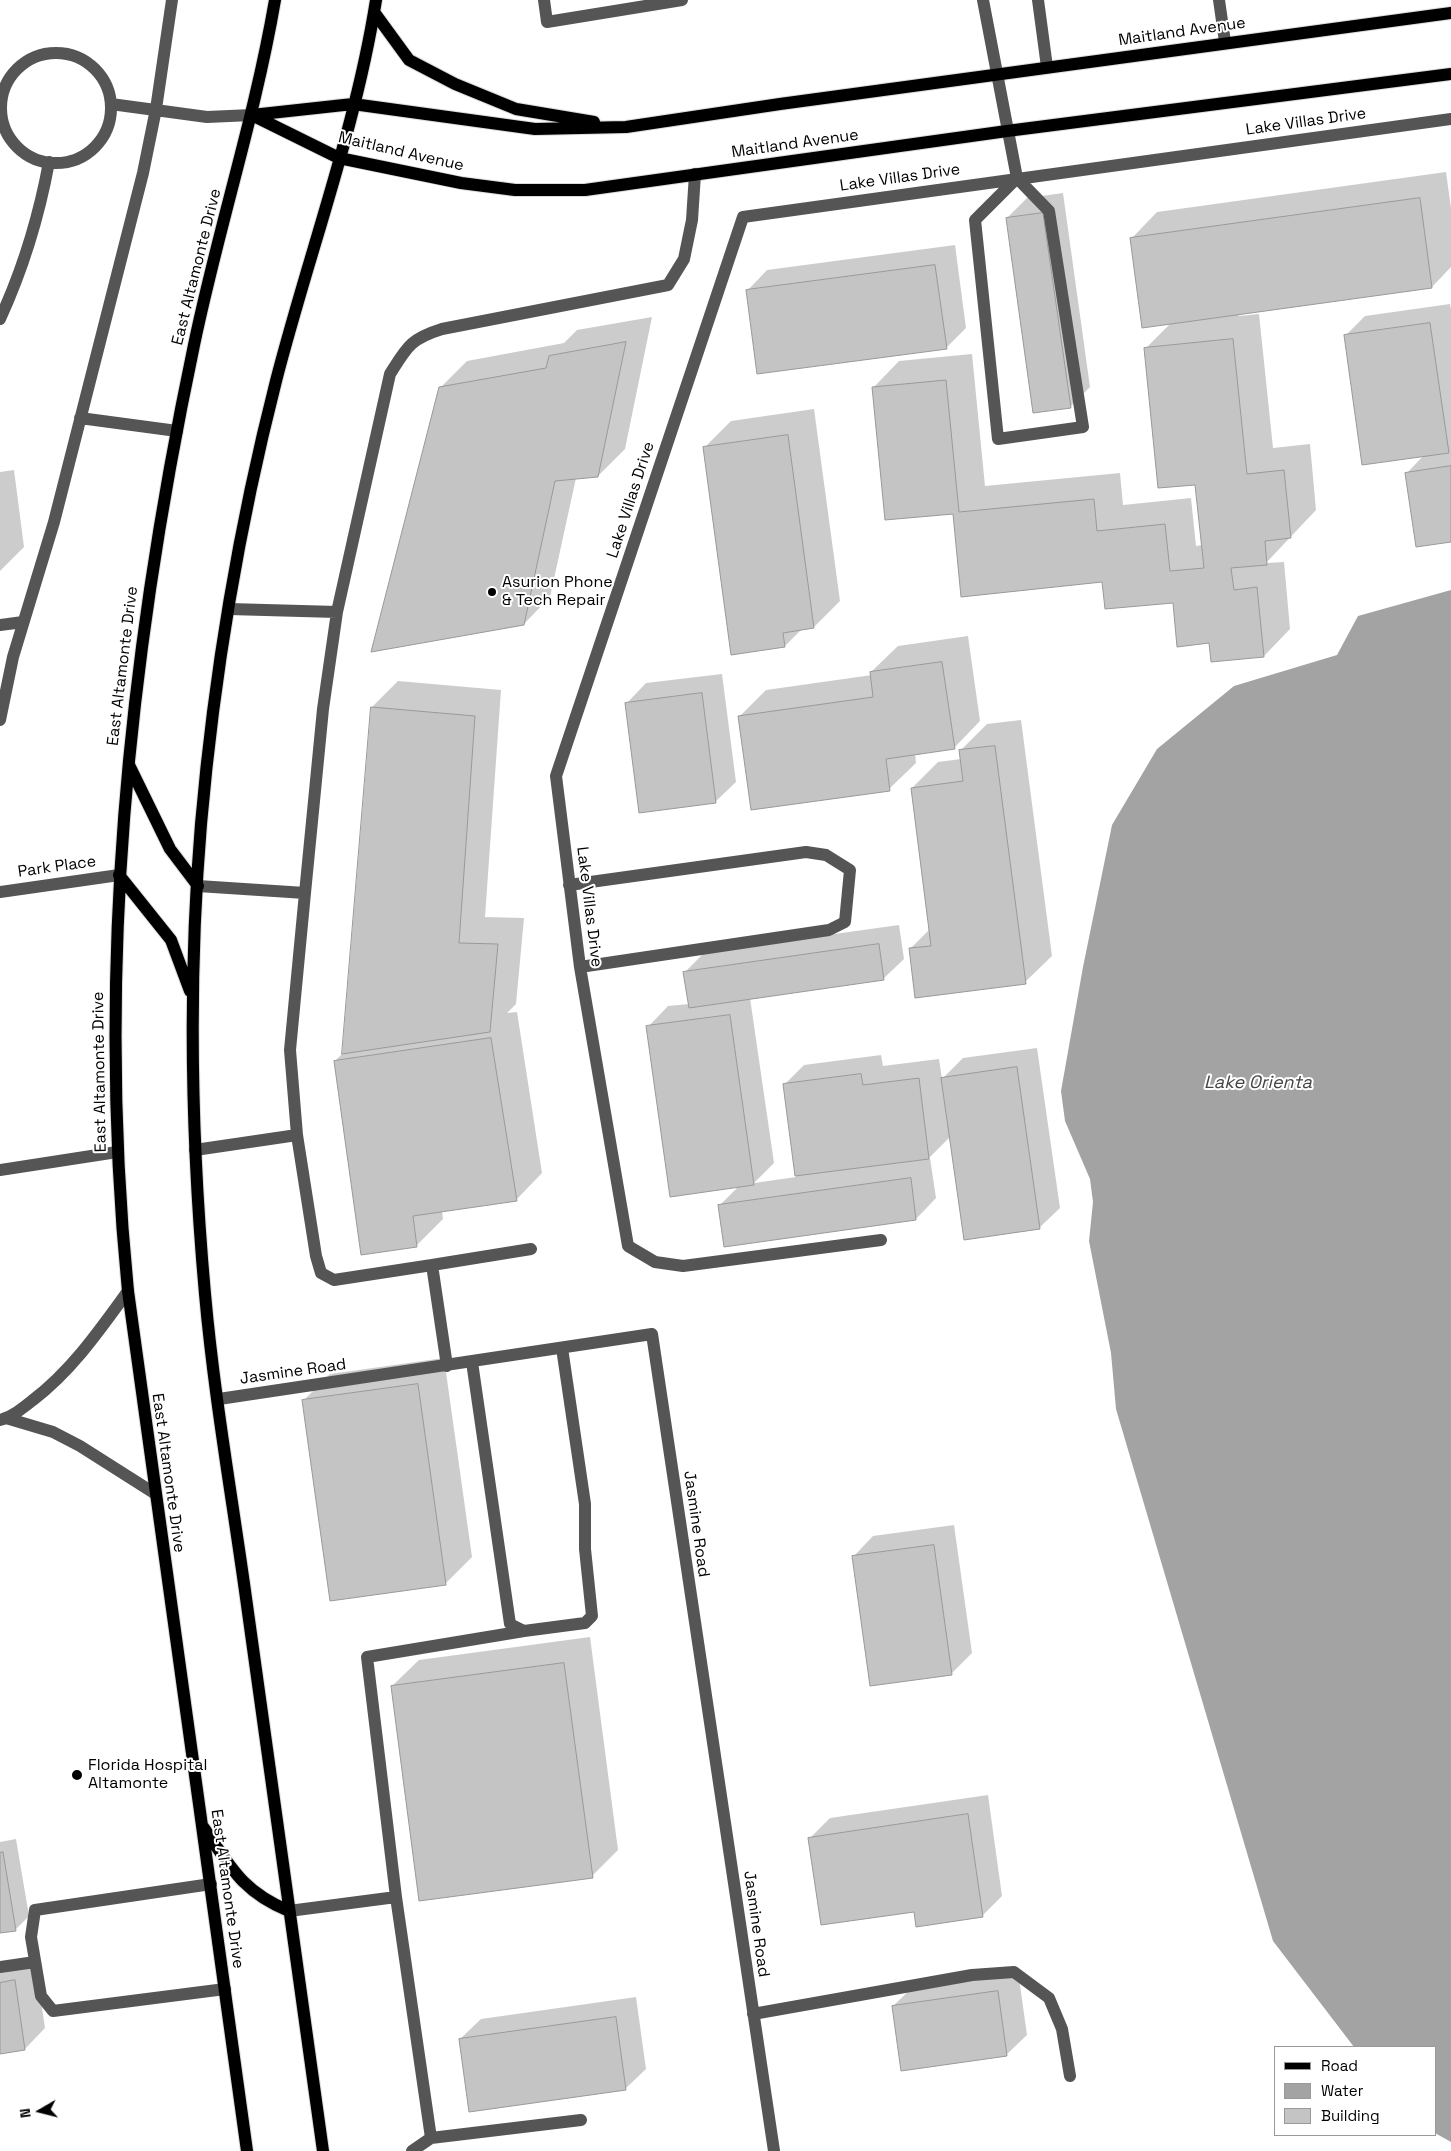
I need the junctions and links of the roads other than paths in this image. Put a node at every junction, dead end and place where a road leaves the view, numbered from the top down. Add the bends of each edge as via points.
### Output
1 (172, 0) edge
2 (275, 0) edge
3 (544, 0) edge
4 (682, 0) edge
5 (983, 0) edge
6 (1038, 0) edge
7 (1218, 0) edge
8 (663, 2) edge
9 (375, 6) edge
10 (1451, 13) edge
11 (1225, 42) junction
12 (1047, 67) junction
13 (996, 74) junction
14 (1451, 74) edge
15 (111, 104) junction
16 (353, 104) junction
17 (156, 110) junction
18 (0, 112) edge
19 (252, 115) junction
20 (1451, 119) edge
21 (626, 127) junction
22 (1007, 131) junction
23 (339, 158) junction
24 (48, 162) junction
25 (696, 174) junction
26 (1017, 178) junction
27 (0, 319) edge
28 (80, 418) junction
29 (177, 431) junction
30 (229, 610) junction
31 (337, 612) junction
32 (23, 622) junction
33 (0, 626) edge
34 (0, 720) edge
35 (128, 762) junction
36 (119, 875) junction
37 (569, 885) junction
38 (198, 886) junction
39 (0, 892) edge
40 (305, 893) junction
41 (580, 967) junction
42 (193, 998) junction
43 (297, 1135) junction
44 (195, 1150) junction
45 (117, 1152) junction
46 (0, 1170) edge
47 (881, 1240) dead end
48 (531, 1249) dead end
49 (432, 1265) junction
50 (128, 1291) junction
51 (562, 1348) junction
52 (472, 1362) junction
53 (447, 1366) junction
54 (219, 1399) junction
55 (3, 1419) edge
56 (154, 1493) junction
57 (524, 1631) junction
58 (202, 1826) junction
59 (211, 1884) junction
60 (396, 1897) junction
61 (290, 1911) junction
62 (35, 1962) junction
63 (0, 1967) edge
64 (225, 1989) junction
65 (753, 2014) junction
66 (1070, 2076) dead end
67 (581, 2120) dead end
68 (430, 2138) junction
69 (248, 2151) edge
70 (323, 2151) edge
71 (412, 2151) edge
72 (774, 2151) edge

1 - 17 street
2 - 19 main road, East Altamonte Drive
3 - 8 street via 547,22
4 - 8 street
5 - 13 street
6 - 12 street
7 - 11 street
9 - 16 main road
9 - 21 main road via 409,60 455,84 516,109
10 - 11 main road, Maitland Avenue
11 - 12 main road, Maitland Avenue
12 - 13 main road, Maitland Avenue
13 - 21 main road, Maitland Avenue
13 - 22 street
14 - 22 main road, Maitland Avenue
15 - 17 street
15 - 18 street via 105,83 92,66 73,55 52,53 30,59 14,72 3,91
15 - 24 street via 109,125 98,144 81,158 61,164
16 - 19 main road, Maitland Avenue
16 - 21 main road, Maitland Avenue via 535,129
16 - 23 main road
17 - 19 street via 207,116
17 - 28 street
18 - 24 street via 7,134 20,151
19 - 23 main road, Maitland Avenue
19 - 29 main road, East Altamonte Drive via 208,284
20 - 26 street, Lake Villas Drive
22 - 25 main road, Maitland Avenue
22 - 26 street
23 - 25 main road, Maitland Avenue via 461,183 515,190 585,190
23 - 30 main road via 258,454
24 - 27 street via 44,190 18,279
25 - 31 street via 684,259 668,285 442,329 419,336 404,351 390,374
26 - 26 street via 975,220 998,439 1083,427 1050,211
26 - 37 street, Lake Villas Drive via 743,217 556,776
28 - 29 street
28 - 32 street via 54,522
29 - 35 main road, East Altamonte Drive via 150,582
30 - 31 street
30 - 38 main road via 201,824
31 - 40 street via 323,709
32 - 33 street
32 - 34 street
35 - 36 main road, East Altamonte Drive
35 - 38 main road via 170,849
36 - 39 street, Park Place
36 - 42 main road via 171,940
36 - 45 main road, East Altamonte Drive via 114,1027
37 - 41 street, Lake Villas Drive
37 - 41 street via 806,852 826,855 850,870 845,922 829,930
38 - 40 street
38 - 42 main road
40 - 43 street via 290,1050
41 - 47 street, Lake Villas Drive via 628,1246 655,1262 683,1266
42 - 44 main road
43 - 44 street
43 - 49 street via 316,1256 322,1273 334,1280
44 - 54 main road via 205,1299
45 - 46 street
45 - 50 main road, East Altamonte Drive
48 - 49 street
49 - 53 street
50 - 55 street via 69,1368 44,1391
50 - 56 main road, East Altamonte Drive
51 - 52 street, Jasmine Road
51 - 57 street via 585,1504 585,1550 592,1616 586,1624
51 - 65 street, Jasmine Road via 652,1334
52 - 53 street, Jasmine Road
52 - 57 street via 510,1624
53 - 54 street, Jasmine Road
54 - 61 main road
55 - 56 street via 53,1432
56 - 58 main road, East Altamonte Drive
57 - 60 street via 366,1657
58 - 59 main road, East Altamonte Drive
58 - 61 main road via 249,1889 267,1902
59 - 62 street via 35,1910 31,1936
59 - 64 main road, East Altamonte Drive
60 - 61 street
60 - 68 street
61 - 70 main road
62 - 63 street
62 - 64 street via 41,1996 53,2011
64 - 69 main road, East Altamonte Drive
65 - 66 street via 972,1975 1014,1972 1049,1998 1062,2029
65 - 72 street, Jasmine Road
67 - 68 street
68 - 71 street

